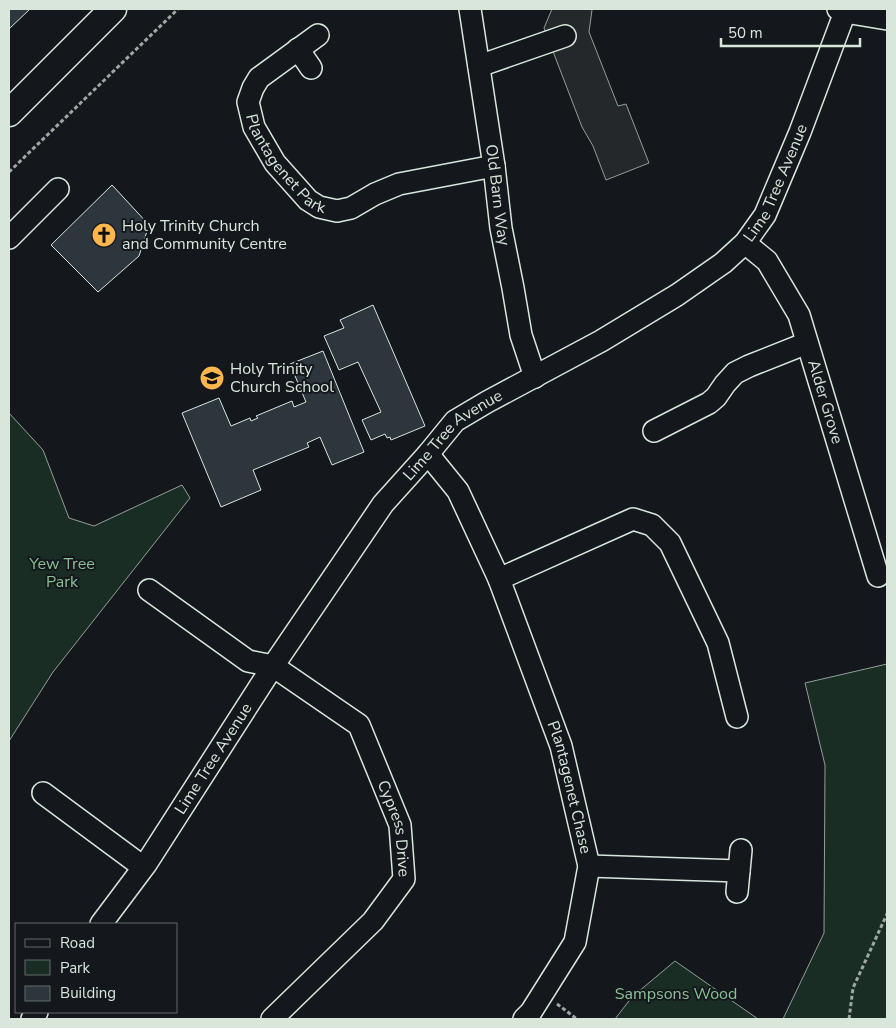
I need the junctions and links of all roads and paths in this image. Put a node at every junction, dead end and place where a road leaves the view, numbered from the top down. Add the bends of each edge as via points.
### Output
1 (112, 9) edge
2 (178, 9) edge
3 (470, 9) edge
4 (842, 10) edge
5 (887, 19) edge
6 (318, 34) dead end
7 (566, 36) dead end
8 (298, 49) junction
9 (479, 66) junction
10 (311, 68) dead end
11 (9, 113) edge
12 (494, 166) junction
13 (9, 172) edge
14 (58, 189) dead end
15 (9, 238) edge
16 (745, 243) junction
17 (807, 343) junction
18 (535, 377) junction
19 (654, 430) dead end
20 (428, 454) junction
21 (878, 576) dead end
22 (499, 579) junction
23 (149, 590) dead end
24 (273, 666) junction
25 (737, 717) dead end
26 (43, 793) dead end
27 (741, 850) dead end
28 (589, 866) junction
29 (143, 867) junction
30 (739, 871) junction
31 (737, 892) dead end
32 (887, 914) edge
33 (102, 923) edge
34 (272, 1019) edge
35 (524, 1019) edge
36 (849, 1019) edge

1 - 11 main road
2 - 13 path
3 - 9 street, Old Barn Way
4 - 5 street
4 - 16 street, Lime Tree Avenue via 800,132 765,215
6 - 8 street, Plantagenet Park
7 - 9 street
8 - 10 street
8 - 12 street, Plantagenet Park via 259,78 248,102 254,128 275,163 308,200 319,207 337,211 351,208 399,184
9 - 12 street, Old Barn Way
12 - 18 street, Old Barn Way via 501,228 521,335
14 - 15 street
16 - 17 street, Alder Grove via 767,260 798,316
16 - 18 street, Lime Tree Avenue via 678,295
17 - 19 street via 735,373 709,403
17 - 21 street, Alder Grove
18 - 20 street, Lime Tree Avenue via 455,421
20 - 22 street, Plantagenet Chase via 458,491
20 - 24 street, Lime Tree Avenue via 383,504
22 - 25 street via 633,518 652,525 670,543 718,643
22 - 28 street, Plantagenet Chase via 561,746
23 - 24 street via 248,661
24 - 29 street, Lime Tree Avenue
24 - 34 street, Cypress Drive via 360,725 400,825 404,879 373,921
26 - 29 street
27 - 30 street
28 - 30 street
28 - 35 street, Plantagenet Chase via 575,942
29 - 33 street, Lime Tree Avenue
30 - 31 street
32 - 36 path via 852,988

